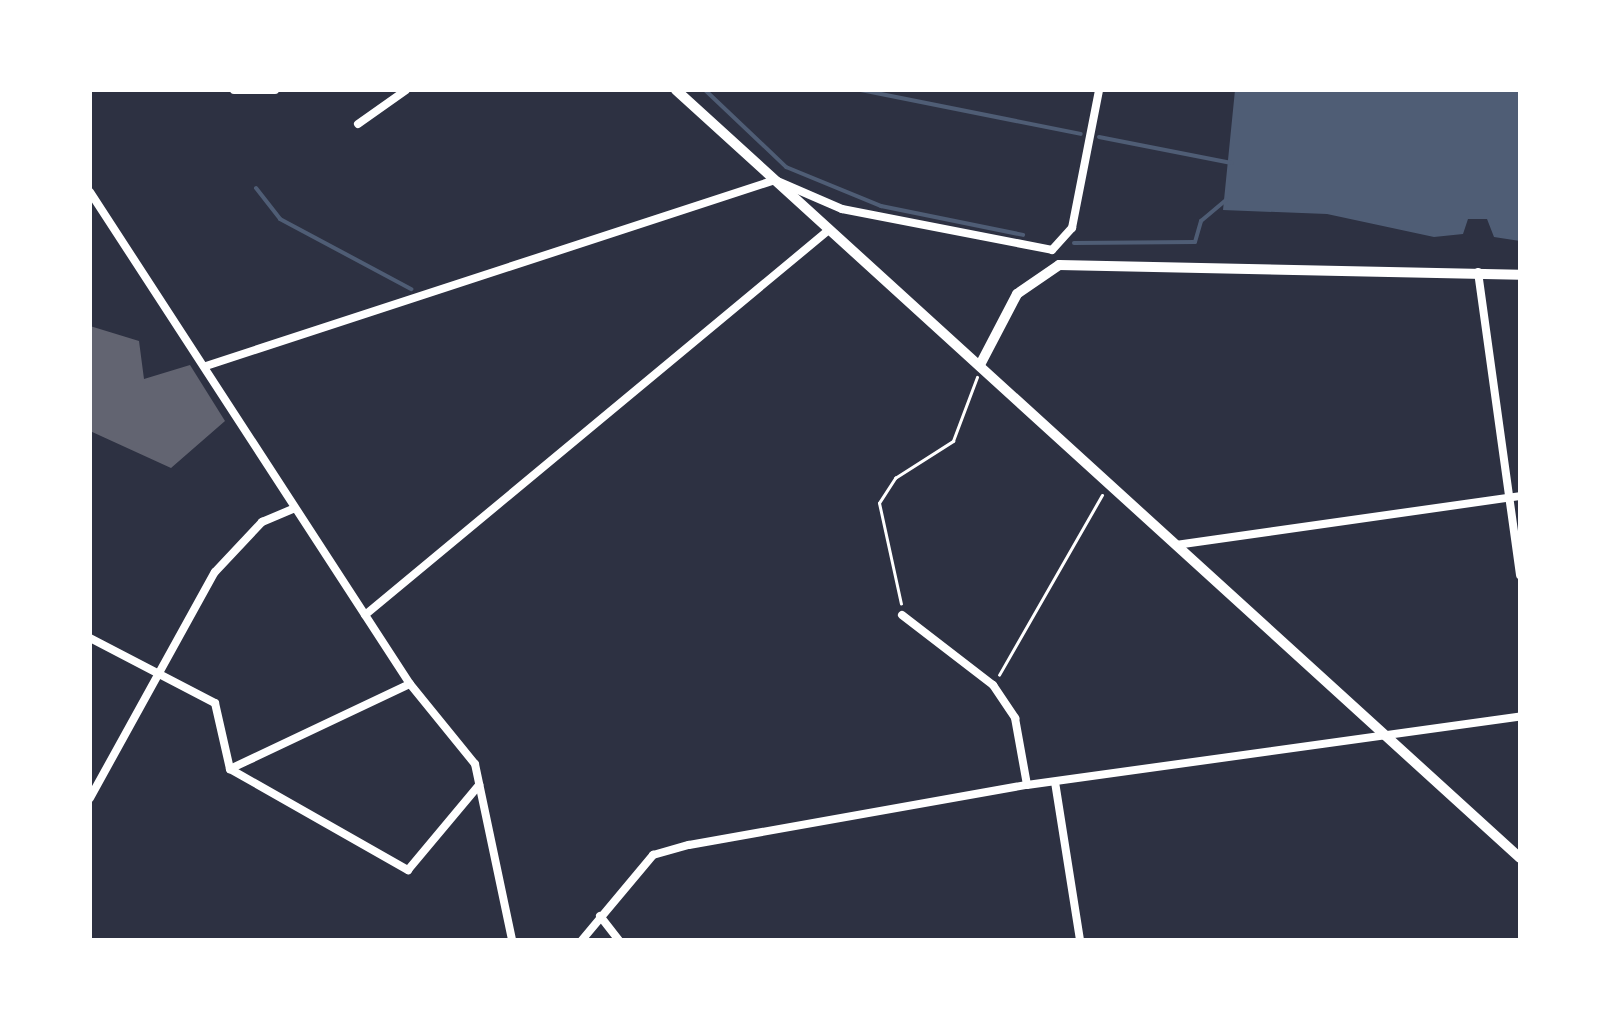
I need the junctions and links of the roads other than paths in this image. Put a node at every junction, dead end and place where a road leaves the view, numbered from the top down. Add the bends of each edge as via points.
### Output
1 (234, 90) edge
2 (275, 90) edge
3 (406, 90) edge
4 (676, 90) edge
5 (1099, 90) edge
6 (358, 124) dead end
7 (775, 180) junction
8 (90, 192) edge
9 (830, 229) junction
10 (1052, 250) junction
11 (1059, 266) junction
12 (1478, 272) junction
13 (1520, 274) edge
14 (981, 363) junction
15 (206, 366) junction
16 (1520, 496) edge
17 (1506, 497) junction
18 (293, 508) junction
19 (1176, 544) junction
20 (1520, 575) edge
21 (902, 615) road end
22 (366, 616) junction
23 (90, 638) edge
24 (159, 672) junction
25 (410, 684) junction
26 (1520, 717) edge
27 (1387, 737) junction
28 (230, 770) junction
29 (1055, 782) junction
30 (479, 785) junction
31 (1027, 785) junction
32 (90, 798) edge
33 (1520, 858) edge
34 (600, 916) junction
35 (512, 940) edge
36 (582, 940) edge
37 (619, 940) edge
38 (1080, 940) edge

1 - 2 street
3 - 6 street
4 - 7 street
5 - 10 street via 1072,228
7 - 9 street
7 - 10 street via 842,209
7 - 15 street
8 - 15 street
9 - 14 street
9 - 22 street
10 - 11 street
11 - 12 street
11 - 14 street via 1018,294
12 - 13 street
12 - 17 street
14 - 19 street
15 - 18 street
16 - 17 street
17 - 19 street
17 - 20 street
18 - 22 street
18 - 24 street via 240,540
19 - 27 street
21 - 31 street via 993,684 1015,718
22 - 25 street
23 - 24 street
24 - 28 street via 215,703
24 - 32 street
25 - 28 street
25 - 30 street via 464,748
26 - 27 street
27 - 29 street
27 - 33 street
28 - 30 street via 408,870
29 - 31 street
29 - 38 street
30 - 35 street
31 - 34 street via 653,855
34 - 36 street
34 - 37 street

